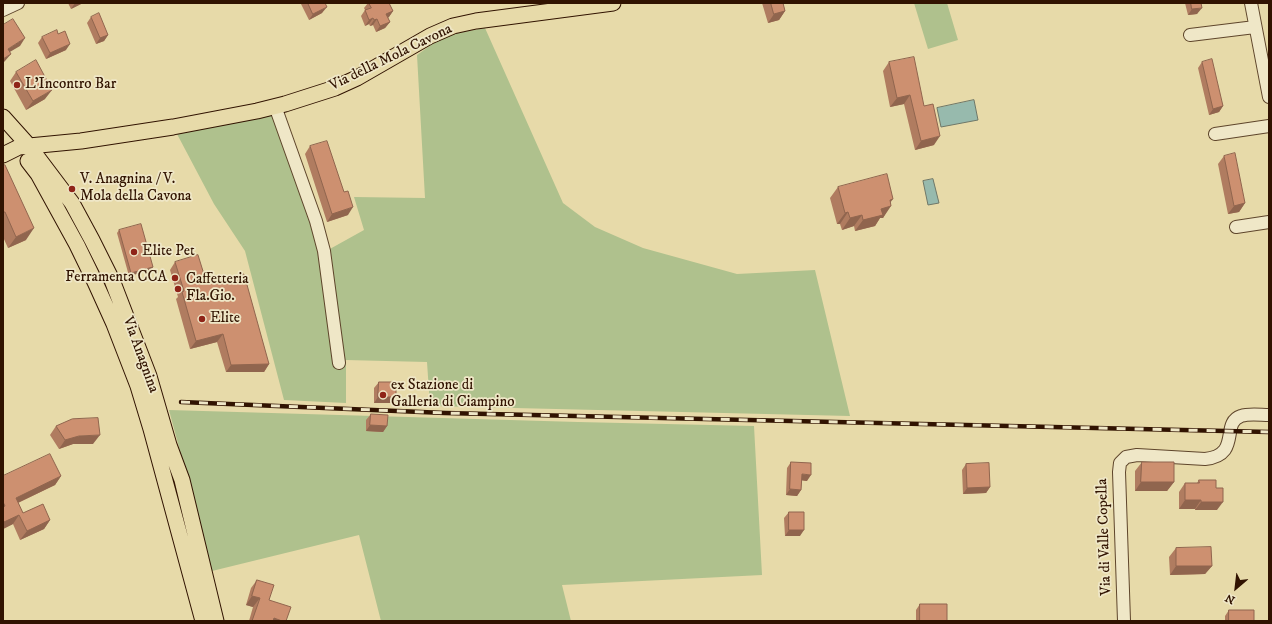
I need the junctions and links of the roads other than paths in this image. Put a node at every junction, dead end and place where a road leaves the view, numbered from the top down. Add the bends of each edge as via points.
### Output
1 (18, 3) edge
2 (613, 3) edge
3 (1251, 3) edge
4 (3, 10) edge
5 (1255, 27) junction
6 (1190, 35) dead end
7 (1269, 97) edge
8 (275, 106) junction
9 (3, 117) edge
10 (1269, 126) edge
11 (3, 128) edge
12 (1215, 134) dead end
13 (24, 147) junction
14 (3, 155) edge
15 (1269, 222) edge
16 (1236, 227) dead end
17 (120, 321) junction
18 (339, 363) dead end
19 (1269, 415) edge
20 (204, 621) edge
21 (216, 621) edge
22 (1124, 621) edge

1 - 4 street
2 - 8 main road, Via della Mola Cavona via 453,26 335,88
3 - 5 street
5 - 6 street
5 - 7 street
8 - 13 main road, Via della Mola Cavona via 158,129
8 - 18 street via 316,220 324,251
9 - 13 main road, Via Anagnina
10 - 12 street
11 - 13 main road, Via Anagnina
13 - 14 main road
13 - 17 main road, Via Anagnina via 61,188 83,222 106,267
15 - 16 street
17 - 20 main road, Via Anagnina
17 - 21 main road, Via Anagnina via 150,376 169,445 182,480
19 - 22 street, Via di Valle Copella via 1242,415 1236,418 1232,424 1228,445 1222,454 1215,458 1137,455 1120,463

